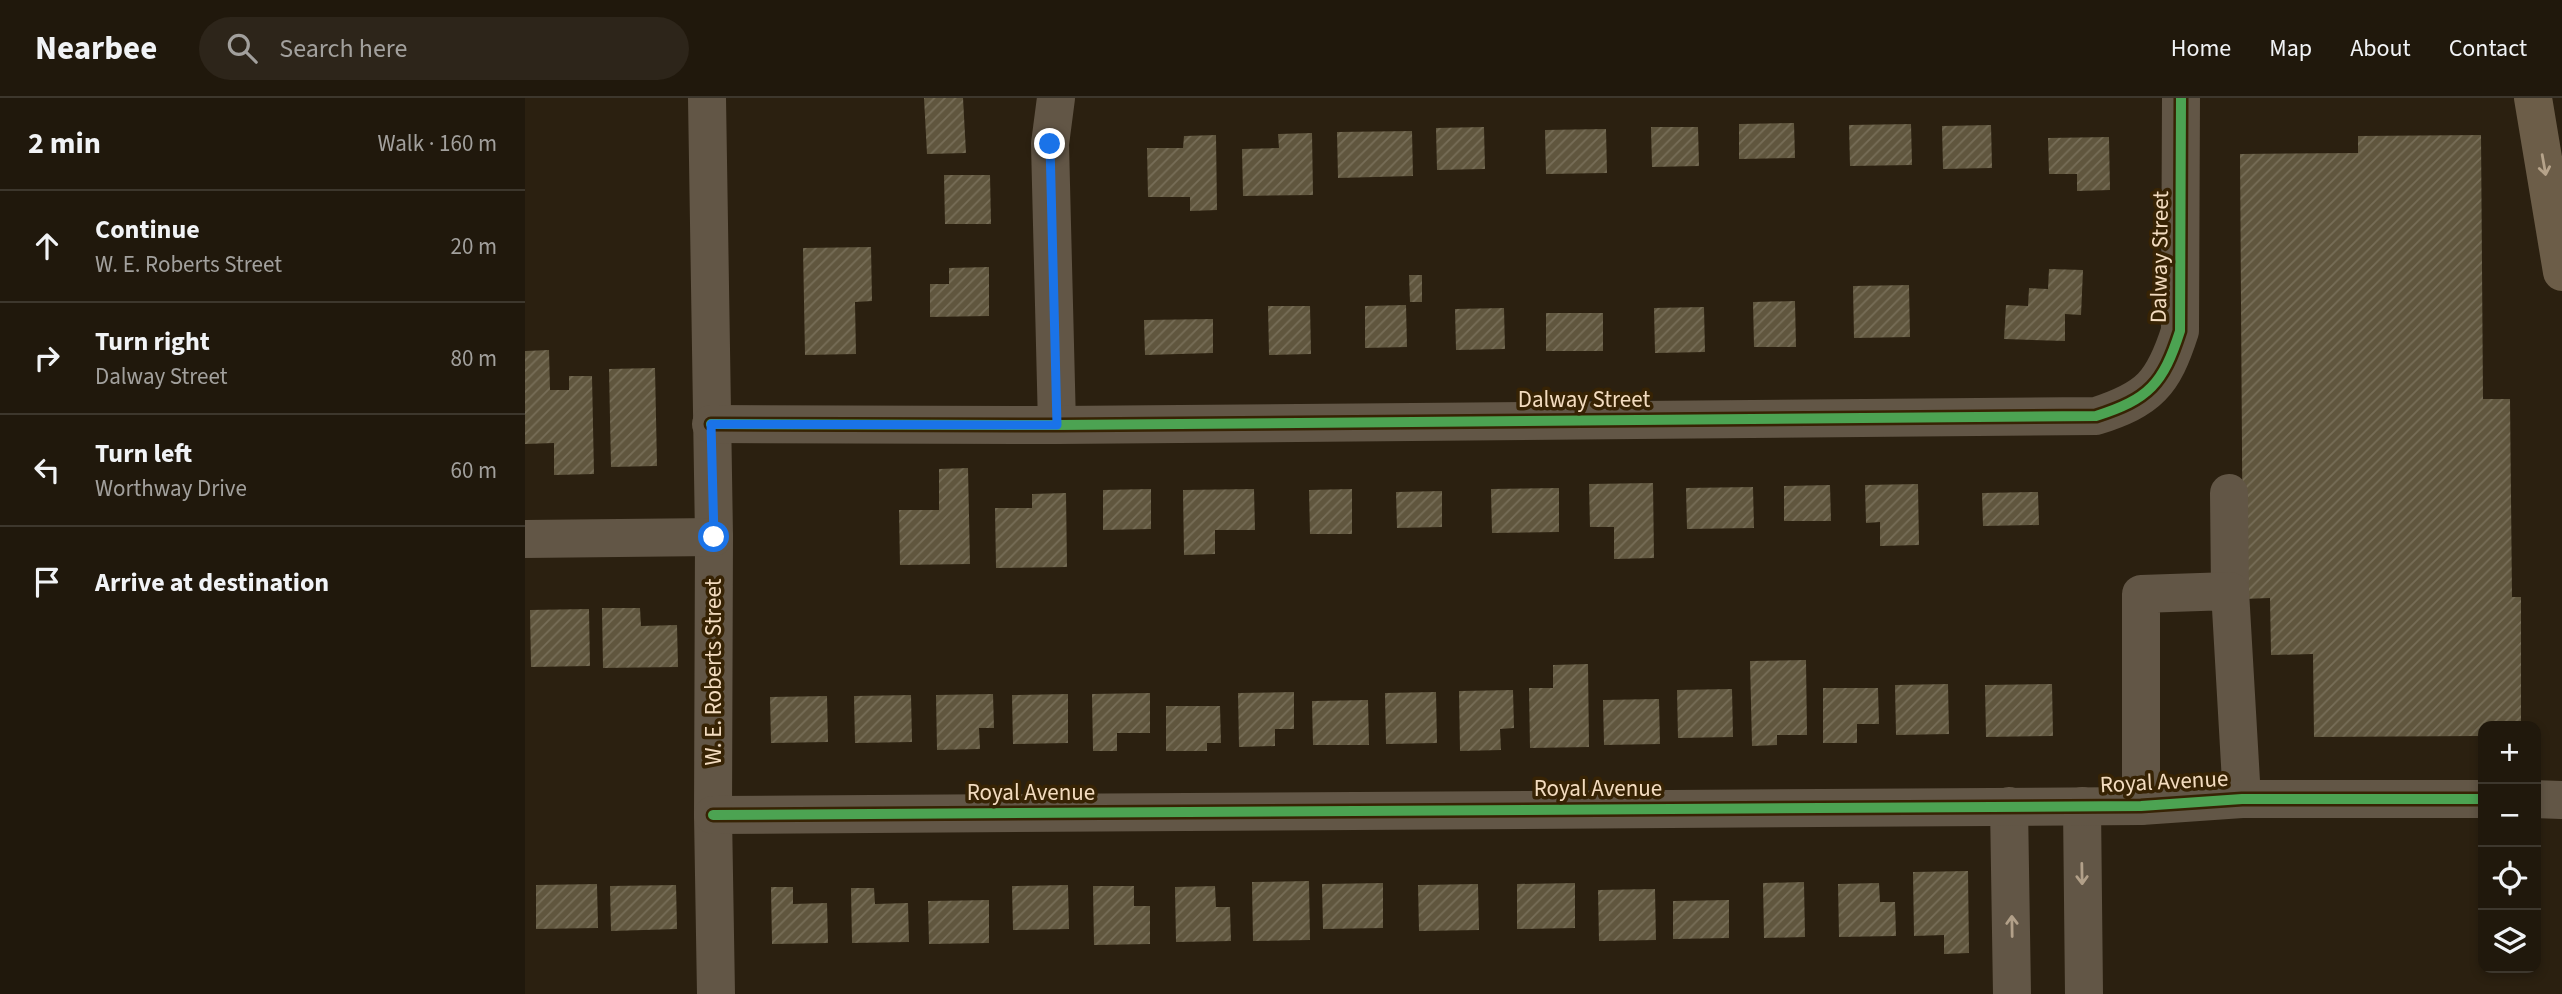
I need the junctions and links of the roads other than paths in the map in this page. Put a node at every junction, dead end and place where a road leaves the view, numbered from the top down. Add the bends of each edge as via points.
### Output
1 (706, 98) edge
2 (1056, 98) edge
3 (2181, 98) edge
4 (2533, 98) edge
5 (2562, 272) edge
6 (711, 424) junction
7 (1057, 425) junction
8 (2229, 493) dead end
9 (714, 537) junction
10 (525, 539) edge
11 (2230, 591) junction
12 (2242, 799) junction
13 (2478, 799) edge
14 (2541, 799) edge
15 (2562, 800) edge
16 (2009, 806) junction
17 (2082, 806) junction
18 (2141, 806) junction
19 (712, 815) junction
20 (716, 994) edge
21 (2012, 994) edge
22 (2084, 994) edge

1 - 6 street, W. E. Roberts Street
2 - 7 street via 1050,144
3 - 7 street, Dalway Street via 2181,331 2170,363 2150,392 2096,416
4 -> 5 main road
6 - 7 street, Dalway Street
6 - 9 street, W. E. Roberts Street
8 - 11 street
9 - 10 street
9 - 19 street, W. E. Roberts Street
11 - 12 street
11 - 18 street via 2141,594
12 - 13 street, Royal Avenue
12 - 18 street, Royal Avenue
14 - 15 street
16 - 17 street, Royal Avenue
16 - 19 street, Royal Avenue
21 -> 16 street
17 - 18 street, Royal Avenue
17 -> 22 street
19 - 20 street, W. E. Roberts Street

